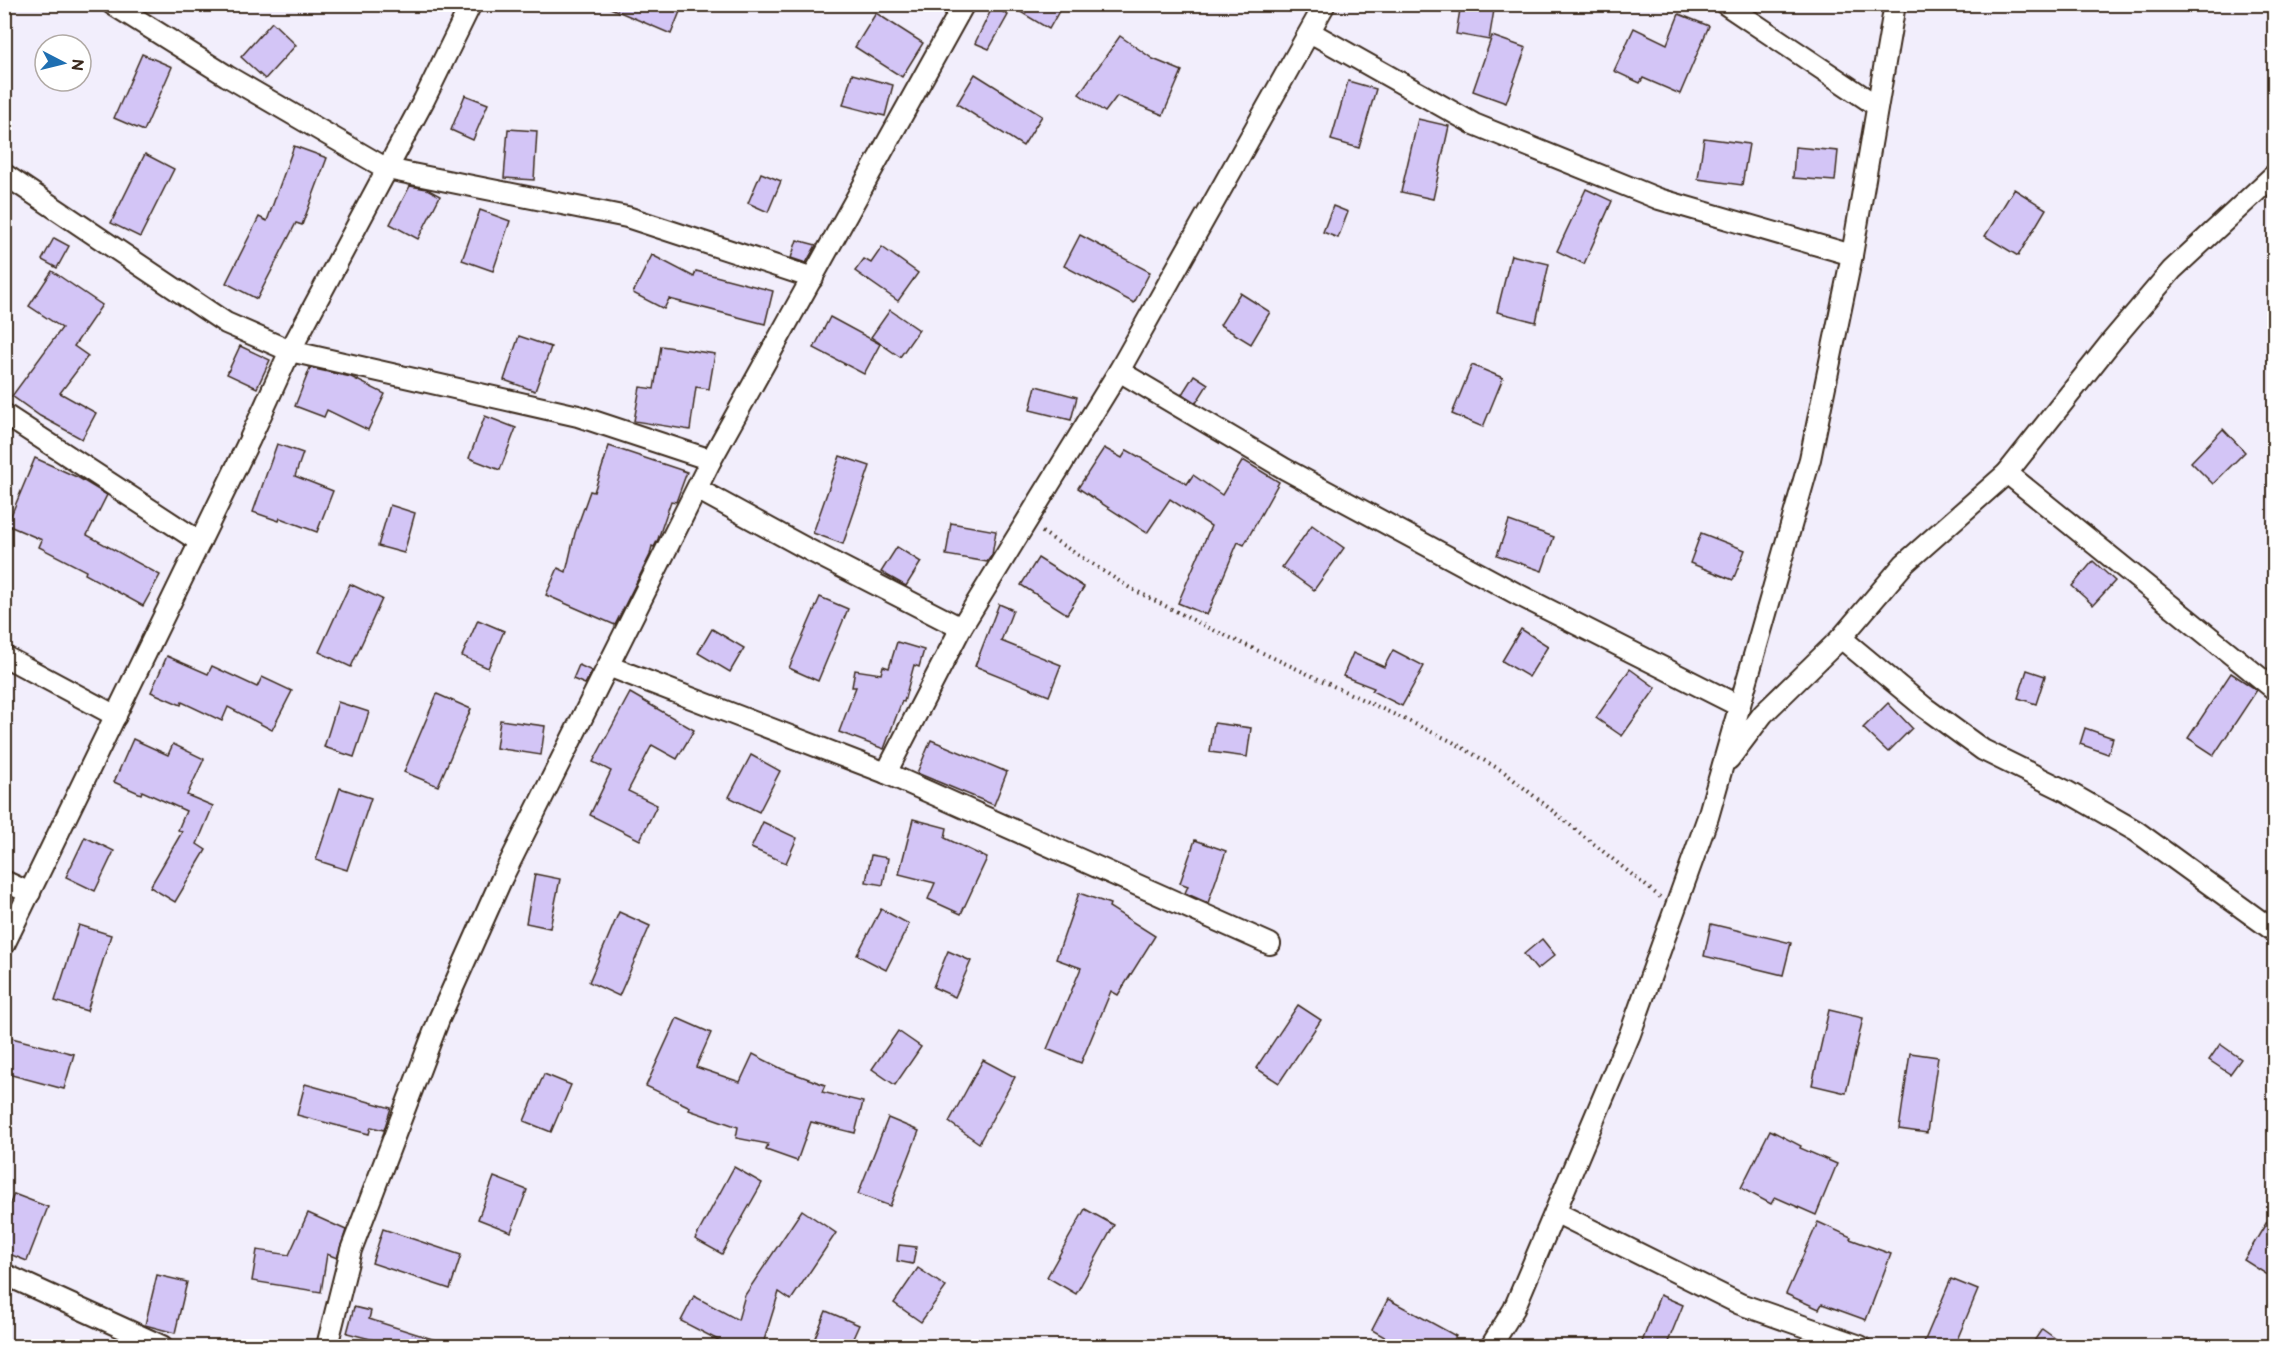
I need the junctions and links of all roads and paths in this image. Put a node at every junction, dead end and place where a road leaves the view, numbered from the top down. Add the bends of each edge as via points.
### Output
1 (112, 4) edge
2 (471, 4) edge
3 (1325, 4) edge
4 (1725, 4) edge
5 (1895, 4) edge
6 (957, 7) edge
7 (1310, 32) junction
8 (1877, 106) junction
9 (387, 169) junction
10 (4, 174) edge
11 (2274, 175) edge
12 (2267, 195) edge
13 (1852, 255) junction
14 (813, 278) junction
15 (290, 351) junction
16 (1119, 371) junction
17 (4, 414) edge
18 (711, 460) junction
19 (2007, 473) junction
20 (697, 489) junction
21 (1026, 522) junction
22 (200, 542) junction
23 (961, 628) junction
24 (1841, 638) junction
25 (4, 656) edge
26 (608, 666) junction
27 (2274, 689) edge
28 (1739, 706) junction
29 (116, 717) junction
30 (1722, 768) junction
31 (886, 774) junction
32 (4, 881) edge
33 (30, 893) junction
34 (1675, 909) junction
35 (2274, 932) edge
36 (1270, 944) dead end
37 (4, 945) edge
38 (1555, 1212) junction
39 (4, 1274) edge
40 (162, 1347) edge
41 (327, 1347) edge
42 (1491, 1347) edge
43 (1860, 1347) edge

1 - 9 street
2 - 9 street
3 - 7 street
4 - 8 street
5 - 8 street
6 - 14 street
7 - 13 street via 1474,123 1659,199
7 - 16 street
8 - 13 street
9 - 14 street via 627,217
9 - 15 street
10 - 15 street via 226,322
11 - 12 street
12 - 19 street via 2172,270
13 - 28 street via 1810,459
14 - 18 street
15 - 18 street via 578,416
15 - 22 street
16 - 21 street
16 - 28 street via 1306,480 1517,594
17 - 22 street
18 - 20 street
19 - 24 street via 1904,564
19 - 27 street
20 - 23 street
20 - 26 street
21 - 23 street
21 - 34 path via 1130,588 1451,741 1504,772
22 - 29 street
23 - 31 street
24 - 30 street via 1763,714
24 - 35 street via 1983,750 2136,831
25 - 29 street
26 - 31 street
26 - 41 street via 502,878 439,1019 351,1250
28 - 30 street
29 - 33 street
30 - 34 street
31 - 36 street
32 - 33 street
33 - 37 street
34 - 38 street via 1630,1034
38 - 42 street via 1514,1309
38 - 43 street via 1740,1304
39 - 40 street

